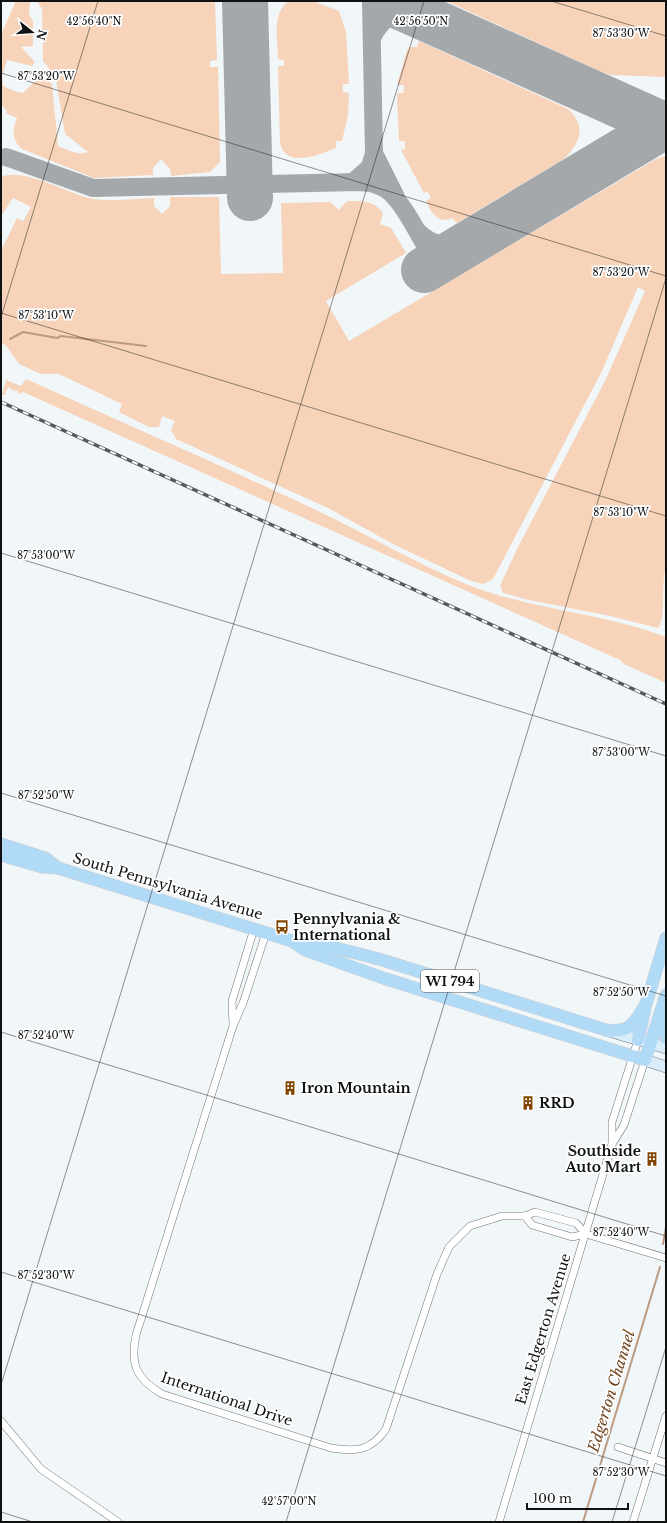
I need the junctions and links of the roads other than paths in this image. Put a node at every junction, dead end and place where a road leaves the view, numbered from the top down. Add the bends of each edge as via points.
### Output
1 (1, 844) edge
2 (1, 855) edge
3 (58, 868) junction
4 (254, 929) junction
5 (266, 933) junction
6 (666, 938) edge
7 (292, 941) junction
8 (665, 1000) edge
9 (646, 1004) junction
10 (233, 1026) junction
11 (606, 1030) junction
12 (666, 1038) edge
13 (638, 1040) junction
14 (650, 1044) junction
15 (666, 1048) edge
16 (632, 1056) junction
17 (645, 1060) junction
18 (666, 1067) edge
19 (612, 1144) junction
20 (525, 1216) junction
21 (586, 1234) junction
22 (666, 1258) edge
23 (666, 1416) edge
24 (1, 1421) edge
25 (618, 1447) dead end
26 (652, 1459) junction
27 (666, 1463) edge
28 (118, 1522) edge
29 (499, 1522) edge
30 (633, 1522) edge

1 - 3 main road, South Pennsylvania Avenue / WI 794 via 45,858
2 - 3 main road, South Pennsylvania Avenue / WI 794 via 42,867
3 - 4 main road, South Pennsylvania Avenue / WI 794
4 - 5 main road, South Pennsylvania Avenue / WI 794
4 - 10 street, International Drive via 232,1001
5 - 7 main road, South Pennsylvania Avenue / WI 794
5 - 10 street, International Drive
6 - 9 main road, WI 794
7 - 11 main road, South Pennsylvania Avenue / WI 794 via 308,941 379,959
7 - 16 main road, South Pennsylvania Avenue / WI 794 via 305,950 383,978
8 - 12 main road via 662,1024
8 - 14 main road
9 - 11 main road, WI 794 via 627,1028 618,1031
9 - 13 main road
10 - 20 street, International Drive via 136,1335 135,1366 154,1389 162,1394 331,1448 357,1450 373,1445 381,1437 390,1420 437,1274 449,1247 470,1226 502,1216
11 - 13 main road, South Pennsylvania Avenue
13 - 14 main road, South Pennsylvania Avenue
13 - 16 street, East Edgerton Avenue
14 - 15 main road, South Pennsylvania Avenue
14 - 17 main road
16 - 17 main road, South Pennsylvania Avenue / WI 794
16 - 19 street, East Edgerton Avenue via 612,1122
17 - 18 main road, South Pennsylvania Avenue
17 - 19 street, East Edgerton Avenue via 624,1125
19 - 21 street, East Edgerton Avenue
20 - 21 street via 532,1225 572,1237
20 - 21 street, International Drive via 535,1212 576,1223
21 - 22 street
21 - 29 street, East Edgerton Avenue
23 - 26 street
24 - 28 street via 41,1469
25 - 26 street
26 - 27 street
26 - 30 street

